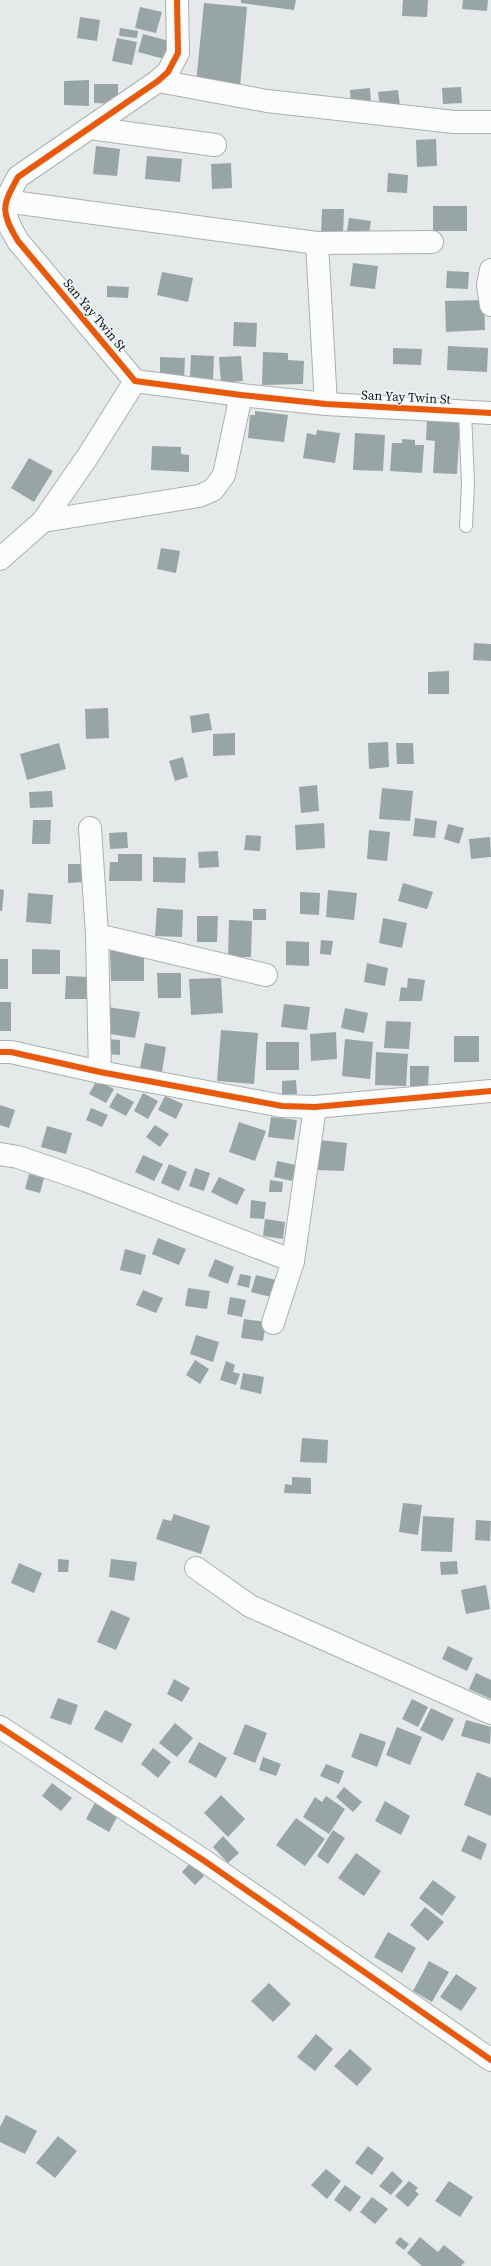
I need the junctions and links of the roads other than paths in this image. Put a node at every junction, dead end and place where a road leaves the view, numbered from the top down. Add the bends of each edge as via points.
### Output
1 (177, 0) edge
2 (158, 81) junction
3 (491, 122) edge
4 (90, 128) junction
5 (215, 145) dead end
6 (4, 214) edge
7 (317, 242) junction
8 (432, 242) dead end
9 (491, 270) edge
10 (491, 305) edge
11 (135, 381) junction
12 (241, 396) junction
13 (326, 404) junction
14 (465, 412) junction
15 (491, 413) edge
16 (43, 521) junction
17 (466, 526) dead end
18 (0, 559) edge
19 (90, 828) dead end
20 (96, 934) junction
21 (266, 974) dead end
22 (0, 1052) edge
23 (100, 1072) junction
24 (491, 1091) edge
25 (315, 1107) junction
26 (0, 1154) edge
27 (293, 1261) junction
28 (273, 1323) dead end
29 (196, 1568) dead end
30 (491, 1713) edge
31 (0, 1727) edge
32 (491, 2060) edge

1 - 2 street via 178,53 168,72
2 - 3 street via 267,101 454,122
2 - 4 street
4 - 5 street
4 - 6 street via 18,177
6 - 7 street
6 - 11 street, San Yay Twin St via 18,241
7 - 8 street
7 - 13 street
9 - 10 street via 488,285
11 - 12 street, San Yay Twin St
11 - 16 street
12 - 13 street, San Yay Twin St
12 - 16 street via 224,475 212,490 199,496
13 - 14 street, San Yay Twin St
14 - 15 street, San Yay Twin St
14 - 17 lane via 468,483
16 - 18 street
19 - 20 street
20 - 21 street
20 - 23 street
22 - 23 street via 11,1052
23 - 25 street via 282,1106
24 - 25 street
25 - 27 street
26 - 27 street via 18,1157 85,1180
27 - 28 street
29 - 30 street via 250,1606
31 - 32 street via 203,1860

